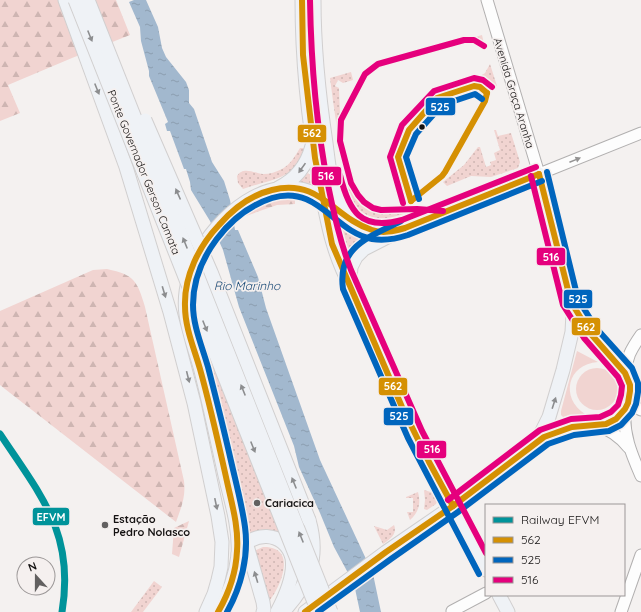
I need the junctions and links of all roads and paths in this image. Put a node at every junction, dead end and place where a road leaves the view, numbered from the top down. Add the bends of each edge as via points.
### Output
1 (65, 0) edge
2 (75, 0) edge
3 (89, 0) edge
4 (302, 0) edge
5 (314, 0) edge
6 (487, 0) edge
7 (641, 133) edge
8 (312, 137) junction
9 (539, 174) junction
10 (277, 189) junction
11 (323, 198) junction
12 (354, 222) junction
13 (405, 228) junction
14 (351, 287) junction
15 (572, 302) junction
16 (641, 335) edge
17 (628, 379) junction
18 (626, 406) junction
19 (641, 410) edge
20 (598, 426) junction
21 (528, 449) junction
22 (631, 454) junction
23 (641, 476) edge
24 (453, 506) junction
25 (239, 551) junction
26 (641, 555) edge
27 (485, 568) edge
28 (485, 594) edge
29 (500, 596) edge
30 (452, 611) edge
31 (206, 612) edge
32 (218, 612) edge
33 (263, 612) edge
34 (277, 612) edge
35 (282, 612) edge
36 (305, 612) edge
37 (318, 612) edge
38 (331, 612) edge
39 (508, 612) edge
40 (621, 612) edge

1 -> 31 main road via 120,150 170,312 194,403 221,529 221,567
2 -> 37 main road, Ponte Governador Gerson Camata, bridge
35 -> 3 main road, bridge via 301,591 310,571 314,551 309,520 185,210
38 -> 3 main road, Ponte Governador Gerson Camata, bridge
4 - 8 main road via 303,55
5 - 12 main road via 316,61 328,156 340,205
6 - 9 street, Avenida Graça Aranha
9 -> 7 street
8 -> 10 main road via 310,154 302,168 291,180
8 - 11 main road
9 - 13 main road
9 - 15 main road, Avenida Graça Aranha
10 - 11 main road via 297,188
10 - 25 main road via 257,196 237,208 219,224 203,246 191,270 185,295 185,314 207,396 234,516
11 - 12 main road
11 - 14 main road via 332,244
12 - 13 main road via 374,232 390,232
13 - 14 main road via 360,252 351,267
14 - 24 main road via 402,407
15 - 17 street via 590,333 622,368
21 -> 15 main road, Avenida Graça Aranha via 546,424 558,390 572,332
16 - 17 street via 629,355 626,367
17 - 18 street via 630,391
18 - 19 street
18 - 20 street via 616,419
18 - 22 street via 625,434
20 - 21 street via 562,430 544,437
20 - 22 street via 617,435
21 - 24 main road, Avenida Graça Aranha
22 - 23 street
24 - 27 main road
24 - 36 main road, Avenida Graça Aranha
25 - 32 main road via 229,592
33 -> 25 main road via 263,602 248,549
25 - 34 main road via 255,538 268,537 283,544 290,553 290,579
26 - 40 street
28 - 30 street
29 - 39 main road

